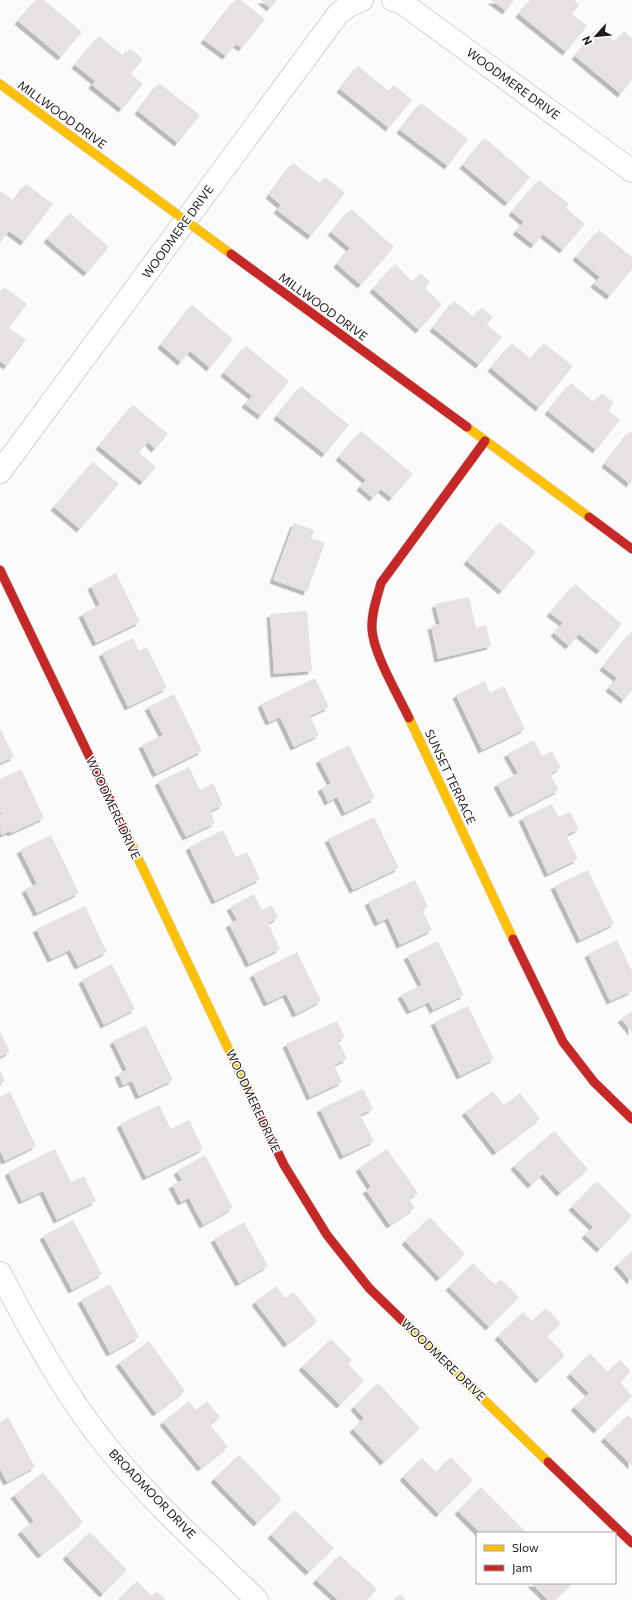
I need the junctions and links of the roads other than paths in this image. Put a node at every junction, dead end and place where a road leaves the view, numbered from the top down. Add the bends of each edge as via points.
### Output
1 (362, 0) edge
2 (393, 0) edge
3 (0, 84) edge
4 (632, 171) edge
5 (186, 221) junction
6 (485, 440) junction
7 (0, 472) edge
8 (632, 549) edge
9 (0, 570) edge
10 (632, 1120) edge
11 (0, 1273) edge
12 (632, 1543) edge
13 (257, 1600) edge

1 - 5 street, WOODMERE DRIVE via 338,14
2 - 4 street, WOODMERE DRIVE via 400,2
3 - 5 street, MILLWOOD DRIVE
5 - 6 street, MILLWOOD DRIVE
5 - 7 street, WOODMERE DRIVE
6 - 8 street, MILLWOOD DRIVE
6 - 10 street, SUNSET TERRACE via 381,583 374,607 372,629 377,651 564,1042 594,1082
9 - 12 street, WOODMERE DRIVE via 284,1165 327,1235 369,1288
11 - 13 street, BROADMOOR DRIVE via 76,1406 108,1448 145,1489

